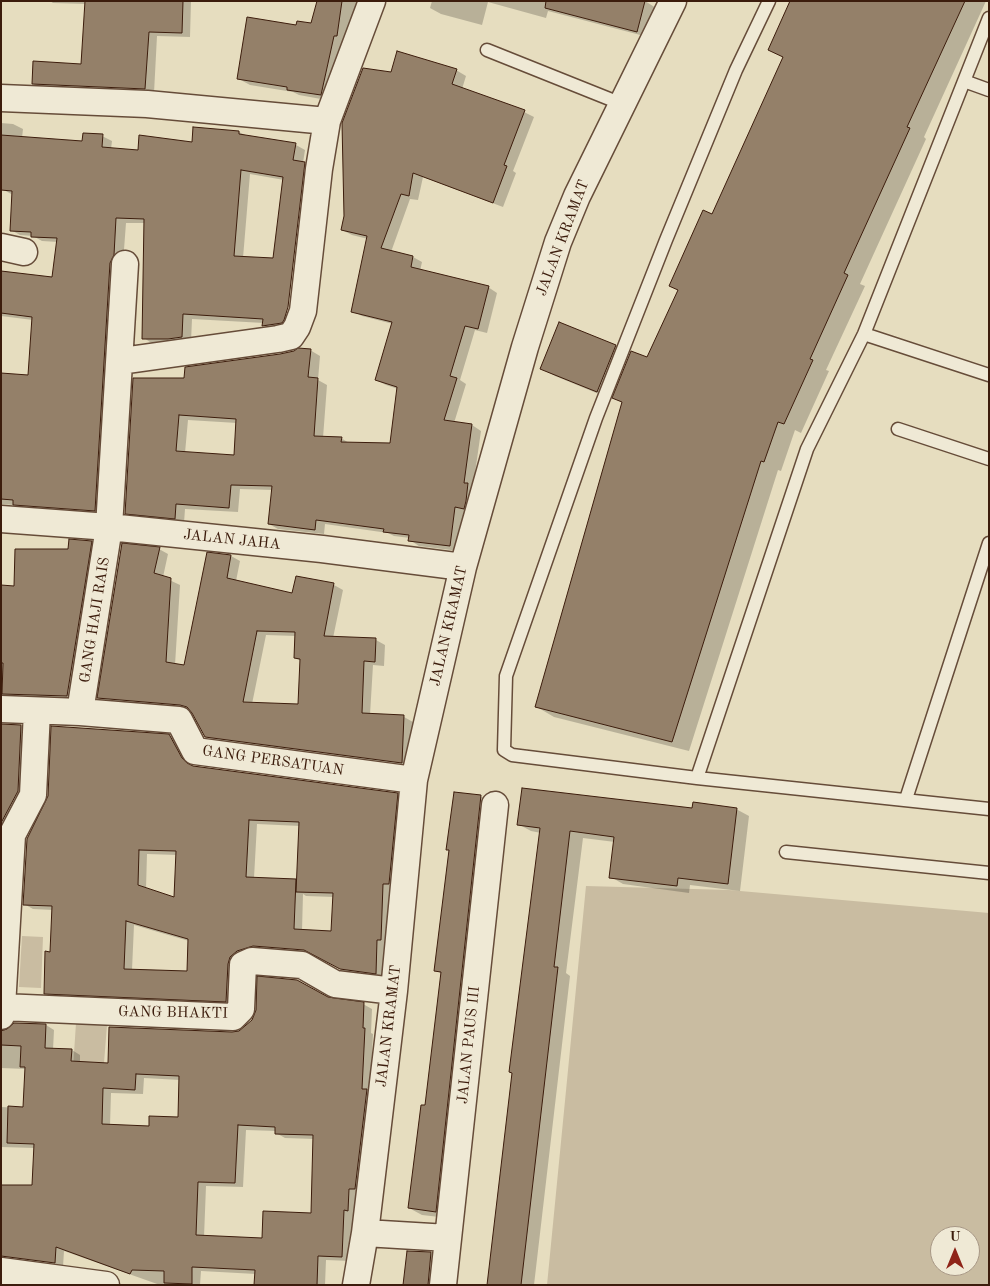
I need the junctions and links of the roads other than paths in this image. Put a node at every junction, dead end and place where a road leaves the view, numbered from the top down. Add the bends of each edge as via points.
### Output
1 (372, 1) edge
2 (673, 1) edge
3 (769, 1) edge
4 (989, 18) edge
5 (487, 50) dead end
6 (964, 82) junction
7 (989, 90) edge
8 (1, 98) edge
9 (622, 104) junction
10 (327, 121) junction
11 (125, 264) dead end
12 (864, 334) junction
13 (121, 361) junction
14 (989, 375) edge
15 (898, 429) dead end
16 (989, 459) edge
17 (1, 520) edge
18 (109, 527) junction
19 (989, 543) edge
20 (463, 567) junction
21 (1, 709) edge
22 (37, 711) junction
23 (80, 712) junction
24 (697, 778) junction
25 (414, 780) junction
26 (906, 799) junction
27 (495, 805) dead end
28 (989, 809) edge
29 (786, 852) dead end
30 (989, 873) edge
31 (394, 991) junction
32 (2, 1012) edge
33 (365, 1232) junction
34 (448, 1238) junction
35 (1, 1271) edge
36 (106, 1285) edge
37 (356, 1285) edge
38 (444, 1285) edge

1 - 10 street
2 - 9 street, JALAN KRAMAT
3 - 24 lane via 732,79 596,418 506,676 504,750 512,755
4 - 6 lane
5 - 9 lane
6 - 7 lane
6 - 12 lane
8 - 10 street via 147,104
9 - 20 street, JALAN KRAMAT via 576,196 558,242
10 - 13 street via 303,311 291,336
11 - 13 street, GANG HAJI RAIS
12 - 14 lane
12 - 24 lane via 807,449
13 - 18 street, GANG HAJI RAIS
15 - 16 lane
17 - 18 street, JALAN JAHA
18 - 20 street, JALAN JAHA
18 - 23 street, GANG HAJI RAIS
19 - 26 lane
20 - 25 street, JALAN KRAMAT
21 - 22 street, GANG PERSATUAN
22 - 23 street, GANG PERSATUAN
22 - 32 street via 33,795 12,835
23 - 25 street, GANG PERSATUAN via 179,720 195,751
24 - 26 lane
25 - 31 street, JALAN KRAMAT
26 - 28 lane
27 - 34 street, JALAN PAUS III
29 - 30 lane
31 - 32 street, GANG BHAKTI via 335,984 302,965 252,961 243,965 241,1009 234,1016
31 - 33 street, JALAN KRAMAT
33 - 34 street
33 - 37 street, JALAN KRAMAT
34 - 38 street, JALAN PAUS III
35 - 36 street

